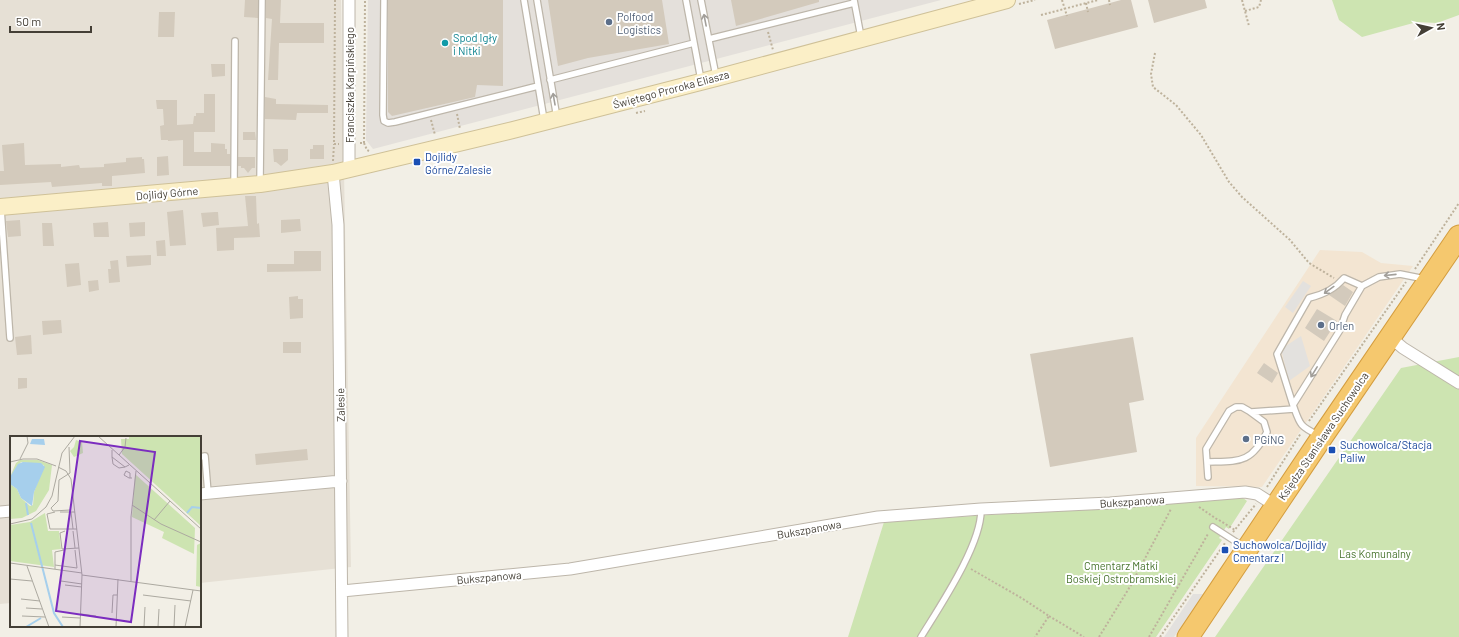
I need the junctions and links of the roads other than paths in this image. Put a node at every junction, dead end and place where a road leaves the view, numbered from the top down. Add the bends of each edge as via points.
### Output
1 (262, 0) edge
2 (349, 0) edge
3 (384, 0) edge
4 (524, 0) edge
5 (537, 0) edge
6 (686, 0) edge
7 (701, 0) edge
8 (1007, 0) edge
9 (854, 1) edge
10 (709, 39) junction
11 (862, 39) junction
12 (235, 41) dead end
13 (694, 43) junction
14 (709, 79) junction
15 (550, 80) junction
16 (538, 86) junction
17 (551, 120) junction
18 (349, 170) junction
19 (333, 173) junction
20 (260, 184) junction
21 (234, 187) junction
22 (1, 207) edge
23 (1459, 236) edge
24 (1429, 280) junction
25 (1362, 286) junction
26 (1390, 337) junction
27 (10, 338) dead end
28 (1459, 383) edge
29 (1294, 407) junction
30 (1251, 412) junction
31 (1322, 437) junction
32 (201, 457) edge
33 (1207, 462) junction
34 (1208, 477) dead end
35 (341, 481) junction
36 (204, 494) edge
37 (1276, 506) junction
38 (982, 509) junction
39 (1213, 527) road end
40 (1248, 549) junction
41 (342, 591) junction
42 (342, 637) edge
43 (921, 637) edge
44 (1188, 637) edge

1 - 20 lane
2 - 18 street, Franciszka Karpińskiego
3 - 16 lane via 384,121 396,122
4 - 16 lane
5 - 15 lane
6 - 13 lane
10 -> 7 lane
8 - 11 street, Świętego Proroka Eliasza
9 - 10 lane
9 - 11 lane
10 - 14 lane
11 - 14 street, Świętego Proroka Eliasza
12 - 21 lane
13 - 14 lane
13 - 15 lane
14 - 17 street, Świętego Proroka Eliasza
17 -> 15 lane
16 - 17 lane
17 - 18 street, Świętego Proroka Eliasza
18 - 19 street, Świętego Proroka Eliasza
19 - 20 street, Dojlidy Górne
19 - 35 street, Zalesie via 338,225
20 - 21 street, Dojlidy Górne
21 - 22 street, Dojlidy Górne
22 - 27 lane
23 - 24 highway, Księdza Stanisława Suchowolca
24 -> 25 lane via 1400,274 1379,277
24 - 26 highway, Księdza Stanisława Suchowolca
25 -> 29 lane via 1345,315 1340,330
25 -> 29 lane via 1344,278 1322,295 1309,298 1277,354
26 - 28 street
26 - 31 highway, Księdza Stanisława Suchowolca
29 - 30 lane
29 - 31 lane via 1304,428
30 - 33 lane via 1242,407 1229,411 1206,450
30 - 33 lane via 1264,422 1267,428 1256,450 1248,457 1233,461
31 - 37 highway, Księdza Stanisława Suchowolca
32 - 36 lane via 205,456
33 - 34 lane
35 - 36 street
35 - 41 street, Zalesie
37 - 38 street, Bukszpanowa via 1257,494 1245,492 1110,503
37 - 40 highway, Księdza Stanisława Suchowolca
38 - 41 street, Bukszpanowa via 878,517 570,570
38 - 43 lane via 979,528 963,564
39 - 40 lane
40 - 44 highway, Księdza Stanisława Suchowolca
41 - 42 street, Zalesie

